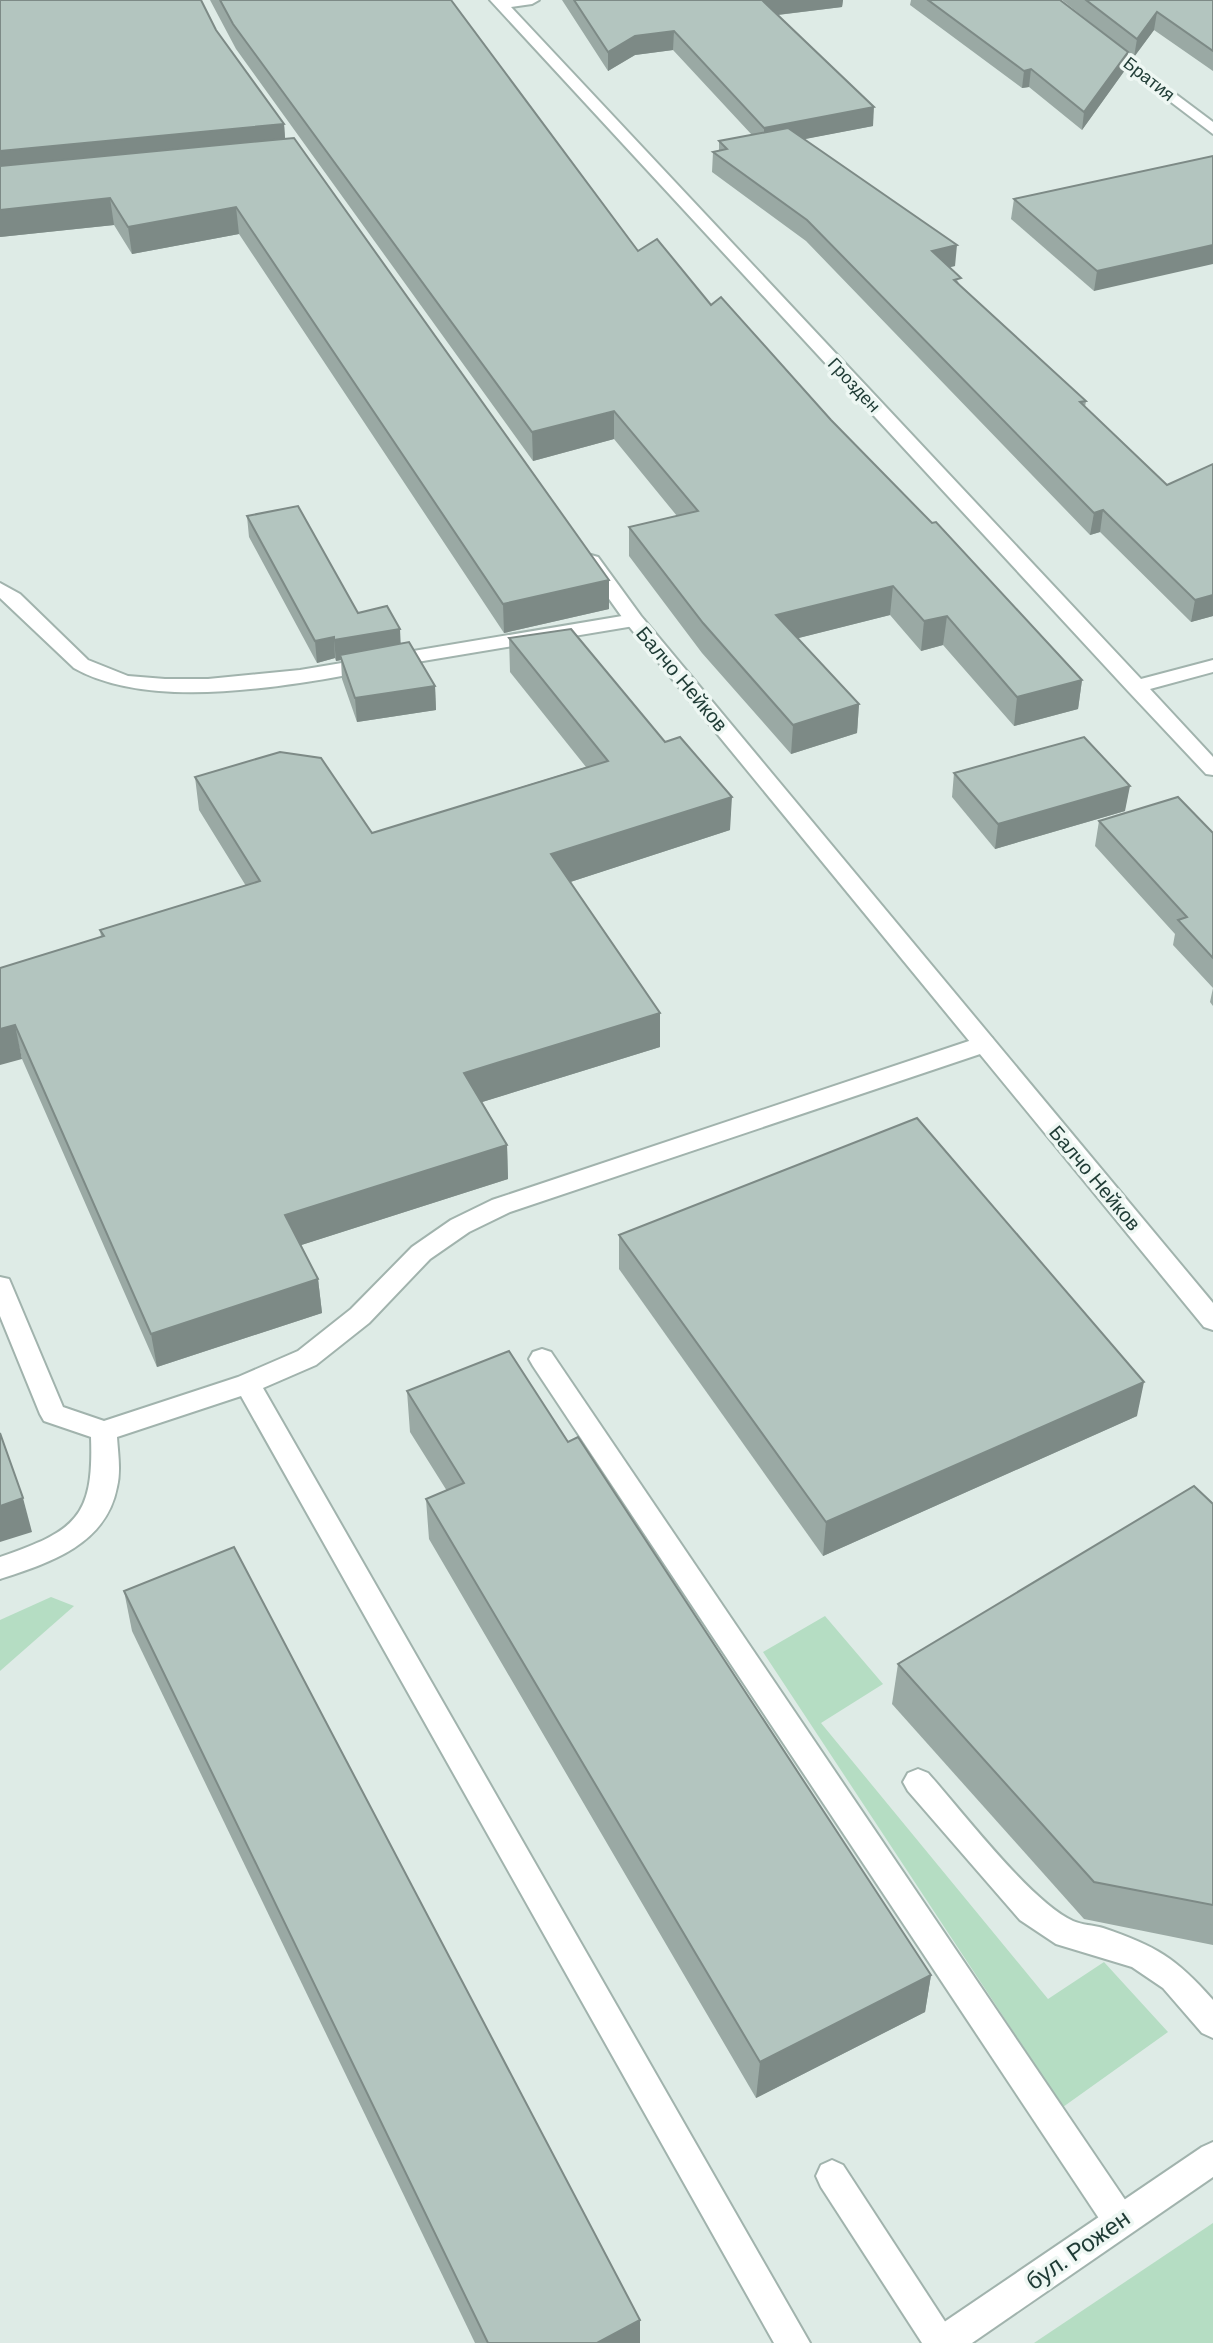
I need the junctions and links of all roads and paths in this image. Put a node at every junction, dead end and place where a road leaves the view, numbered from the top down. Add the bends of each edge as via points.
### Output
1 (532, 0) edge
2 (498, 2) edge
3 (1083, 28) edge
4 (1213, 129) edge
5 (579, 543) edge
6 (0, 589) edge
7 (634, 620) junction
8 (1213, 666) edge
9 (1135, 687) junction
10 (1213, 769) edge
11 (984, 1044) junction
12 (0, 1286) edge
13 (1213, 1320) edge
14 (542, 1359) dead end
15 (247, 1384) junction
16 (104, 1431) junction
17 (0, 1568) edge
18 (918, 1782) dead end
19 (1213, 2023) edge
20 (1213, 2158) edge
21 (832, 2176) dead end
22 (1120, 2221) junction
23 (793, 2343) edge
24 (942, 2343) edge

1 - 2 street
2 - 9 street, Грозден
3 - 4 street, Братия
5 - 7 street, Балчо Нейков
6 - 7 street via 21,603 72,658 96,672 182,687 327,671
7 - 11 street, Балчо Нейков
8 - 9 street
9 - 10 street, Грозден
11 - 13 street, Балчо Нейков
11 - 15 street via 501,1206 421,1253 360,1316 307,1358
12 - 16 street via 53,1414
14 - 22 street
15 - 16 street
15 - 23 street
16 - 17 street via 104,1489 88,1522 55,1549
18 - 19 street via 1031,1910 1067,1934 1143,1957 1174,1978
20 - 22 street, бул. Рожен
21 - 24 street
22 - 24 street, бул. Рожен

